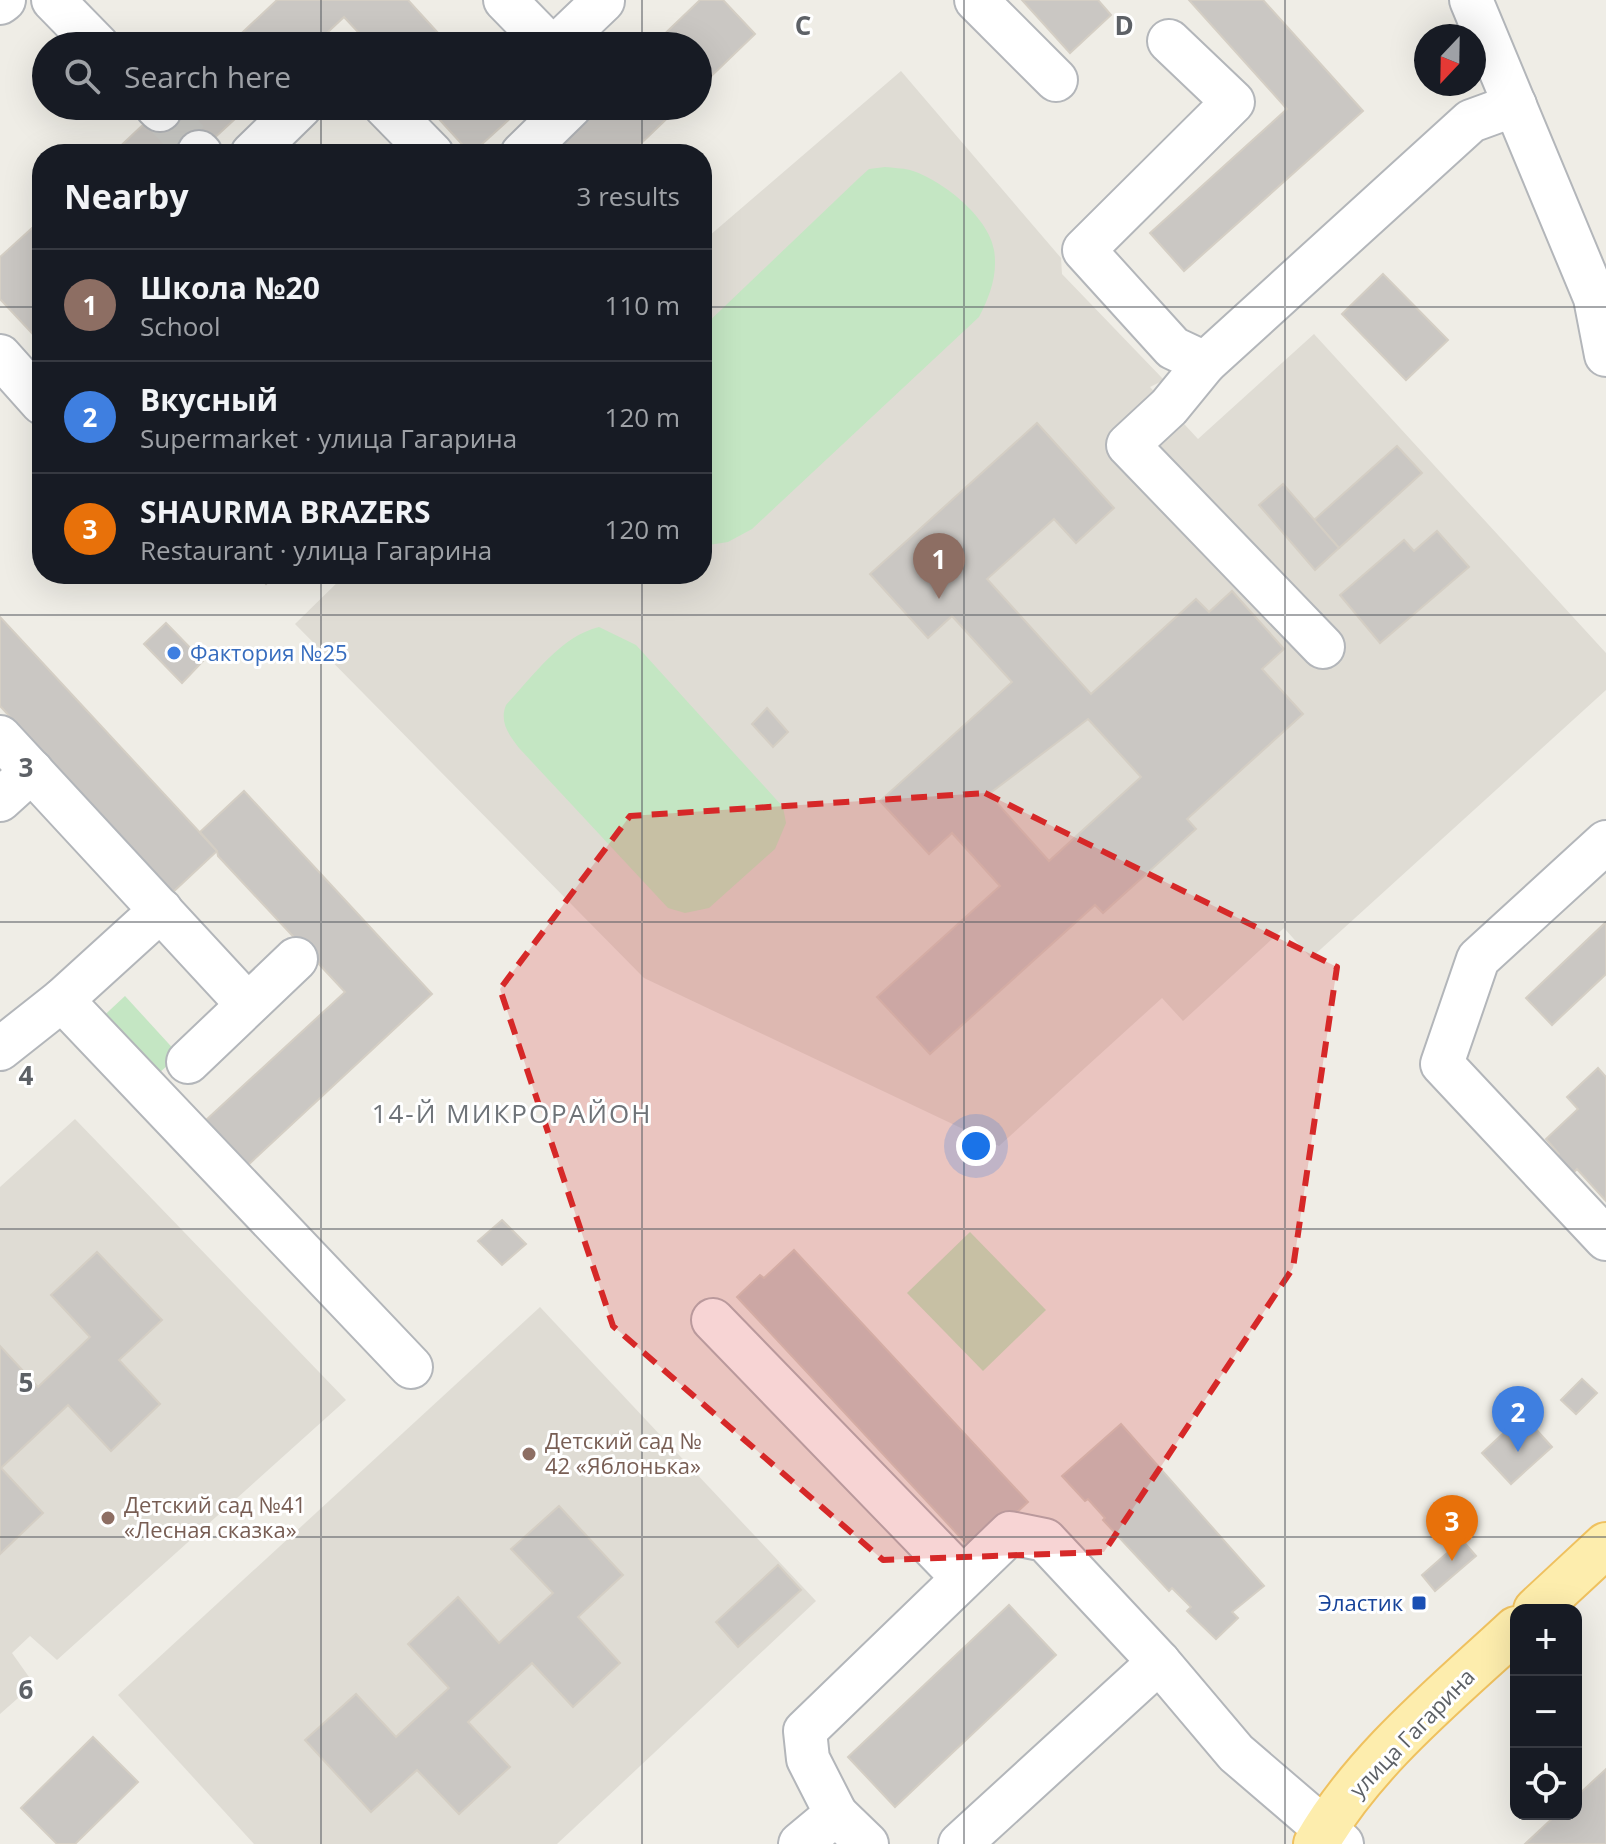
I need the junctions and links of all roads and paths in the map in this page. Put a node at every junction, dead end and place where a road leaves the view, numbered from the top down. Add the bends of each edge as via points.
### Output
1 (53, 0) edge
2 (505, 0) edge
3 (976, 0) edge
4 (1471, 0) edge
5 (603, 1) edge
6 (84, 32) edge
7 (538, 32) edge
8 (569, 32) edge
9 (1169, 41) dead end
10 (1056, 80) dead end
11 (1515, 105) junction
12 (287, 120) edge
13 (399, 120) edge
14 (557, 120) edge
15 (262, 144) edge
16 (422, 144) edge
17 (532, 144) edge
18 (1606, 355) edge
19 (0, 356) edge
20 (1205, 363) junction
21 (32, 392) edge
22 (1323, 647) dead end
23 (0, 737) edge
24 (32, 771) junction
25 (0, 800) edge
26 (1606, 842) edge
27 (161, 910) junction
28 (296, 959) dead end
29 (62, 1000) junction
30 (247, 1004) junction
31 (0, 1049) edge
32 (188, 1062) dead end
33 (1606, 1239) edge
34 (713, 1320) dead end
35 (411, 1367) dead end
36 (1600, 1564) edge
37 (962, 1577) junction
38 (1544, 1604) edge
39 (1510, 1635) edge
40 (1159, 1662) junction
41 (836, 1814) junction
42 (1328, 1839) edge
43 (800, 1844) edge
44 (867, 1844) edge
45 (960, 1844) edge

1 - 6 street
2 - 7 street
3 - 10 street
4 - 11 street
5 - 8 street
9 - 20 street via 1233,102 1084,250 1173,348
11 - 18 street via 1595,298
11 - 20 street via 1471,121
12 - 15 street
13 - 16 street
14 - 17 street
19 - 21 street
20 - 22 street via 1128,445
23 - 24 street
24 - 25 street
24 - 27 street
26 - 33 street via 1478,959 1442,1064
27 - 29 street
27 - 30 street
28 - 30 street
29 - 31 street
29 - 35 street
30 - 32 street
34 - 37 street
36 - 38 main road
37 - 40 street via 1010,1533 1045,1540
37 - 41 street via 805,1731 808,1759
39 - 42 main road, улица Гагарина via 1354,1789
40 - 42 street via 1236,1753
40 - 45 street
41 - 43 street
41 - 44 street

